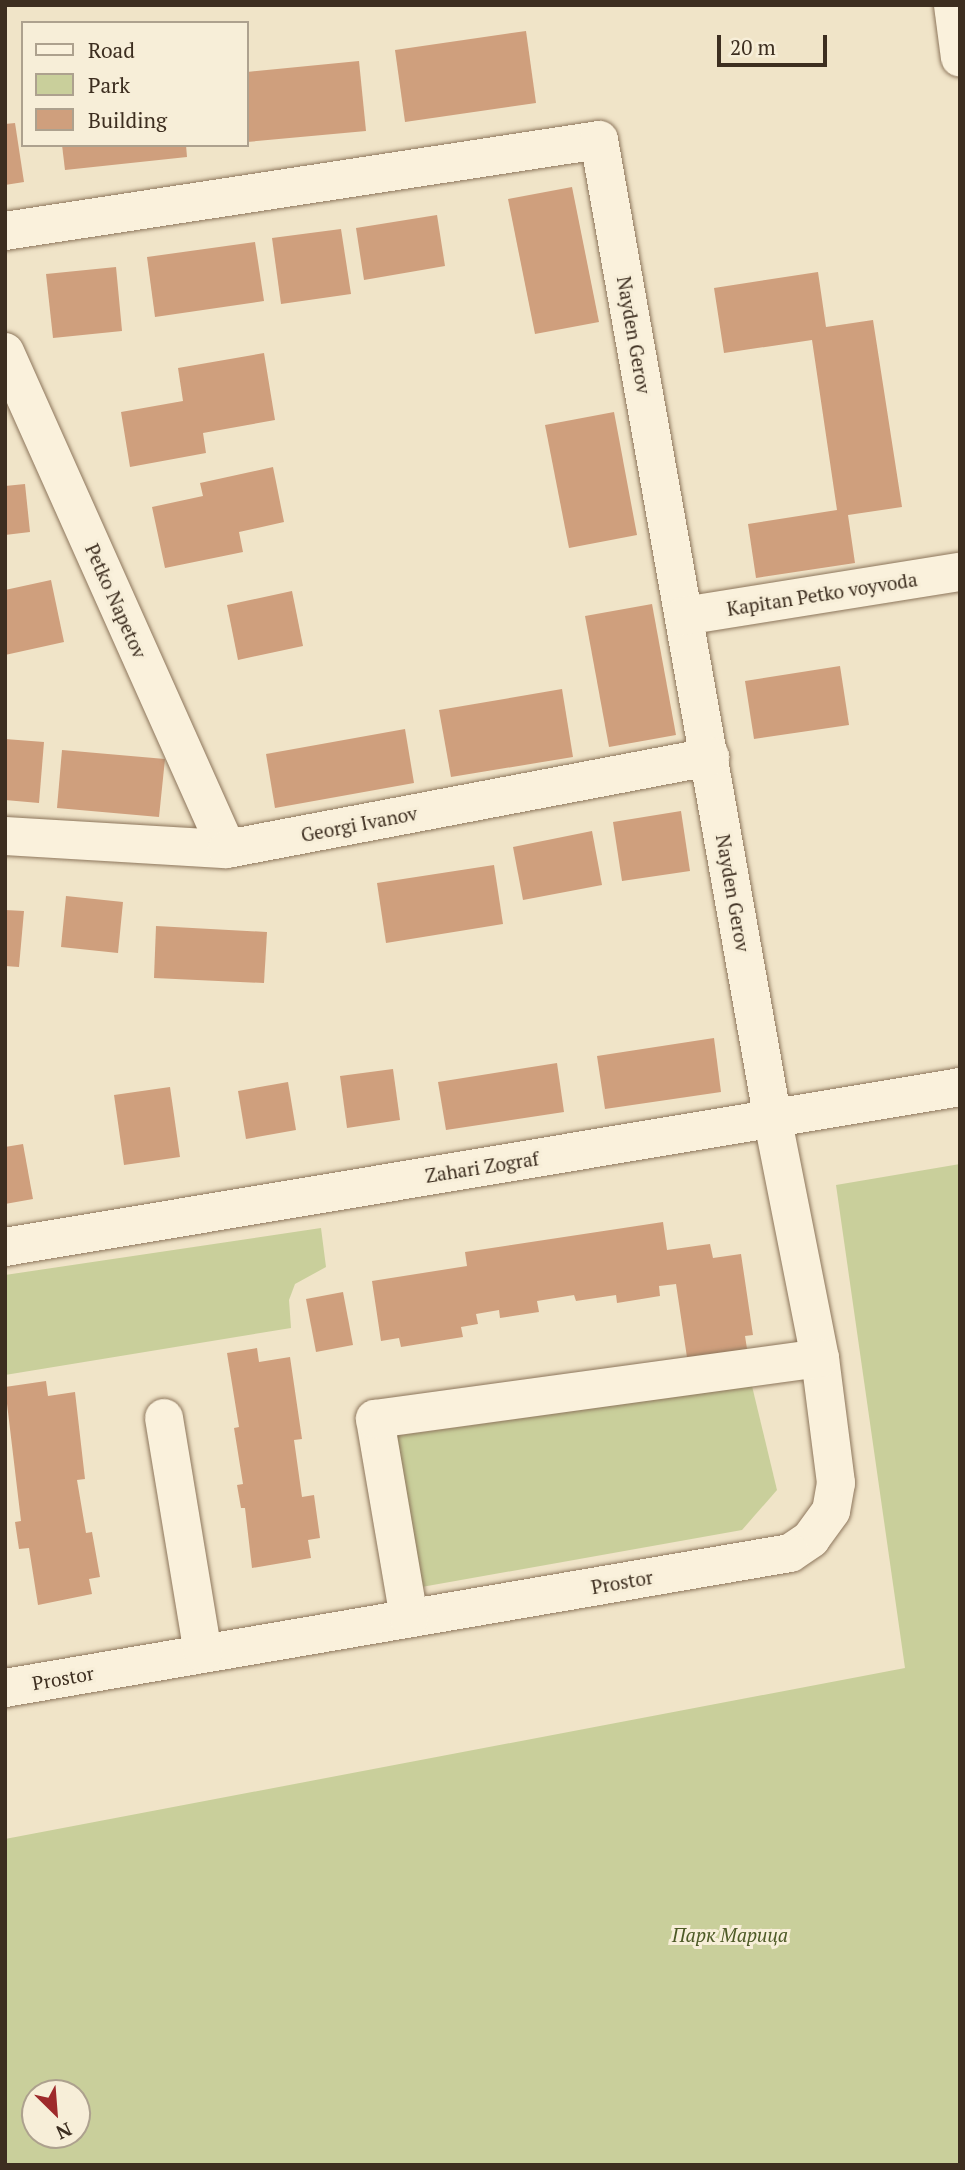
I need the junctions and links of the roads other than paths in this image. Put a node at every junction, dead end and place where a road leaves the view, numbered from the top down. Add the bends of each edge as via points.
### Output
1 (953, 5) edge
2 (960, 58) edge
3 (5, 231) edge
4 (5, 352) edge
5 (960, 572) edge
6 (684, 616) junction
7 (709, 757) junction
8 (5, 836) edge
9 (227, 849) junction
10 (960, 1087) edge
11 (774, 1121) junction
12 (5, 1247) edge
13 (820, 1358) junction
14 (164, 1419) dead end
15 (410, 1618) junction
16 (203, 1653) junction
17 (5, 1688) edge

1 - 2 street
3 - 6 street, Nayden Gerov via 599,140
4 - 9 street, Petko Napetov
5 - 6 street, Kapitan Petko voyvoda
6 - 7 street, Nayden Gerov
7 - 9 street, Georgi Ivanov
7 - 11 street, Nayden Gerov
8 - 9 street, Georgi Ivanov
10 - 11 street, Zahari Zograf
11 - 12 street, Zahari Zograf
11 - 13 street, Prostor
13 - 15 street, Prostor via 836,1483 831,1511 811,1539 790,1553
13 - 15 street via 375,1419
14 - 16 street
15 - 16 street, Prostor
16 - 17 street, Prostor

